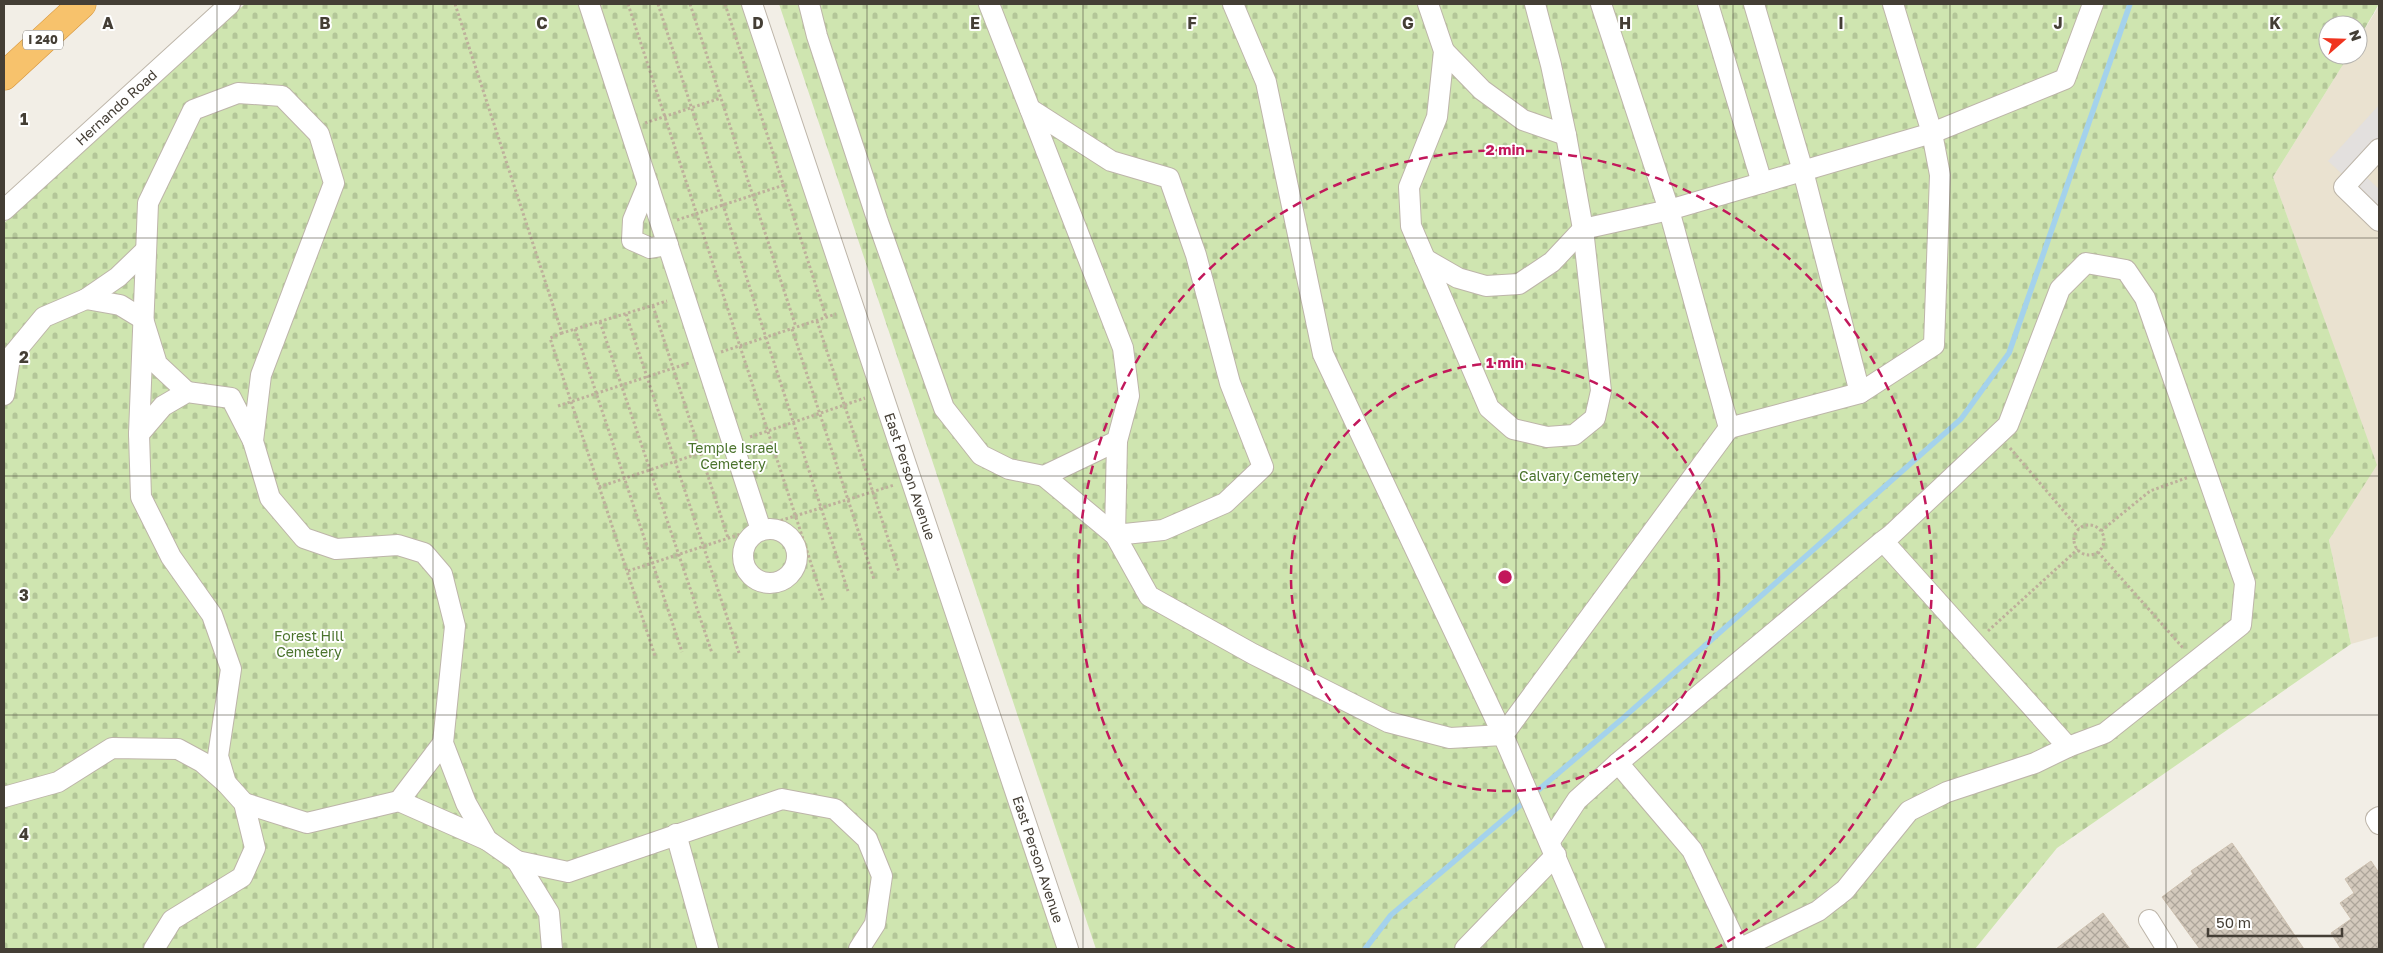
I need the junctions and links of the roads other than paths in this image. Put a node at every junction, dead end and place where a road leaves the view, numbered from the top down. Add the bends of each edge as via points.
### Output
1 (82, 4) edge
2 (230, 4) edge
3 (589, 4) edge
4 (752, 4) edge
5 (809, 4) edge
6 (989, 4) edge
7 (1233, 4) edge
8 (1428, 4) edge
9 (1535, 4) edge
10 (1601, 4) edge
11 (1708, 4) edge
12 (1754, 4) edge
13 (1893, 4) edge
14 (2093, 4) edge
15 (1444, 51) junction
16 (4, 76) edge
17 (1030, 109) junction
18 (1932, 133) junction
19 (1566, 135) junction
20 (2379, 150) edge
21 (1803, 171) junction
22 (1762, 183) junction
23 (648, 184) junction
24 (4, 210) edge
25 (1669, 210) junction
26 (2379, 221) edge
27 (1583, 230) junction
28 (668, 245) junction
29 (146, 250) junction
30 (1425, 259) junction
31 (86, 300) junction
32 (143, 319) junction
33 (261, 374) junction
34 (187, 392) junction
35 (1860, 392) junction
36 (4, 395) edge
37 (231, 398) junction
38 (1729, 428) junction
39 (139, 434) junction
40 (254, 441) junction
41 (1117, 441) junction
42 (1044, 476) junction
43 (760, 529) road end
44 (1115, 535) junction
45 (1883, 541) junction
46 (1503, 735) junction
47 (442, 743) junction
48 (2068, 747) junction
49 (1618, 763) junction
50 (226, 783) junction
51 (4, 797) edge
52 (399, 800) junction
53 (244, 803) junction
54 (2379, 818) edge
55 (2379, 824) edge
56 (676, 834) junction
57 (487, 840) junction
58 (1553, 848) junction
59 (517, 861) junction
60 (2149, 920) dead end
61 (154, 949) edge
62 (552, 949) edge
63 (708, 949) edge
64 (859, 949) edge
65 (1068, 949) edge
66 (1465, 949) edge
67 (1595, 949) edge
68 (1739, 949) edge
69 (2167, 949) edge

1 - 16 highway, I 240
2 - 24 street, Hernando Road
3 - 23 street
4 - 65 street, East Person Avenue
5 - 42 street via 878,222 944,408 981,454 1009,469
6 - 17 street
7 - 46 street via 1266,82 1323,354
8 - 15 street
9 - 19 street
10 - 25 street
11 - 22 street
12 - 21 street
13 - 18 street
14 - 18 street via 2065,79
15 - 19 street via 1482,90 1523,120
15 - 30 street via 1437,117 1409,187 1411,226
17 - 41 street via 1123,348 1129,396
17 - 44 street via 1112,161 1169,178 1196,255 1230,383 1263,467 1225,503 1163,530
18 - 21 street
18 - 35 street via 1940,175 1934,345
19 - 27 street
20 - 26 street via 2344,187
21 - 22 street
21 - 35 street
22 - 25 street
23 - 28 street
23 - 28 street via 633,220 632,240 650,248
25 - 27 street
25 - 38 street
27 - 30 street via 1552,262 1519,284 1486,286 1458,278
27 - 30 street via 1601,391 1595,418 1574,435 1547,437 1514,429 1489,408
28 - 43 street
29 - 31 street via 118,277
29 - 32 street
29 - 33 street via 148,203 193,110 238,93 282,96 319,134 334,183
31 - 32 street via 120,305
31 - 36 street via 44,317 10,358
32 - 34 street via 157,364
32 - 39 street
33 - 37 street
33 - 40 street
34 - 37 street
34 - 39 street via 163,406
35 - 38 street
37 - 40 street
38 - 46 street
39 - 50 street via 141,497 172,557 212,615 231,669 218,756
40 - 47 street via 270,498 304,538 336,549 398,544 424,553 442,574 455,626
41 - 42 street
41 - 44 street
42 - 44 street
44 - 46 street via 1149,596 1253,654 1388,722 1450,738
45 - 48 street
45 - 48 street via 2008,425 2060,289 2086,264 2126,270 2145,298 2245,583 2241,625 2105,733
45 - 49 street
46 - 58 street
47 - 52 street
47 - 57 street via 466,803
48 - 68 street via 2035,763 1947,792 1909,812 1845,890 1818,911
49 - 58 street via 1577,800
49 - 68 street via 1692,850
50 - 51 street via 202,762 178,749 112,748 58,782
50 - 53 street
52 - 53 street via 307,823
52 - 57 street
53 - 61 street via 255,848 242,877 172,920
54 - 55 street via 2376,819
56 - 59 street via 568,872
56 - 63 street
56 - 64 street via 782,799 836,809 867,839 882,876 875,924
57 - 59 street
58 - 66 street
58 - 67 street
59 - 62 street via 548,913
60 - 69 street

